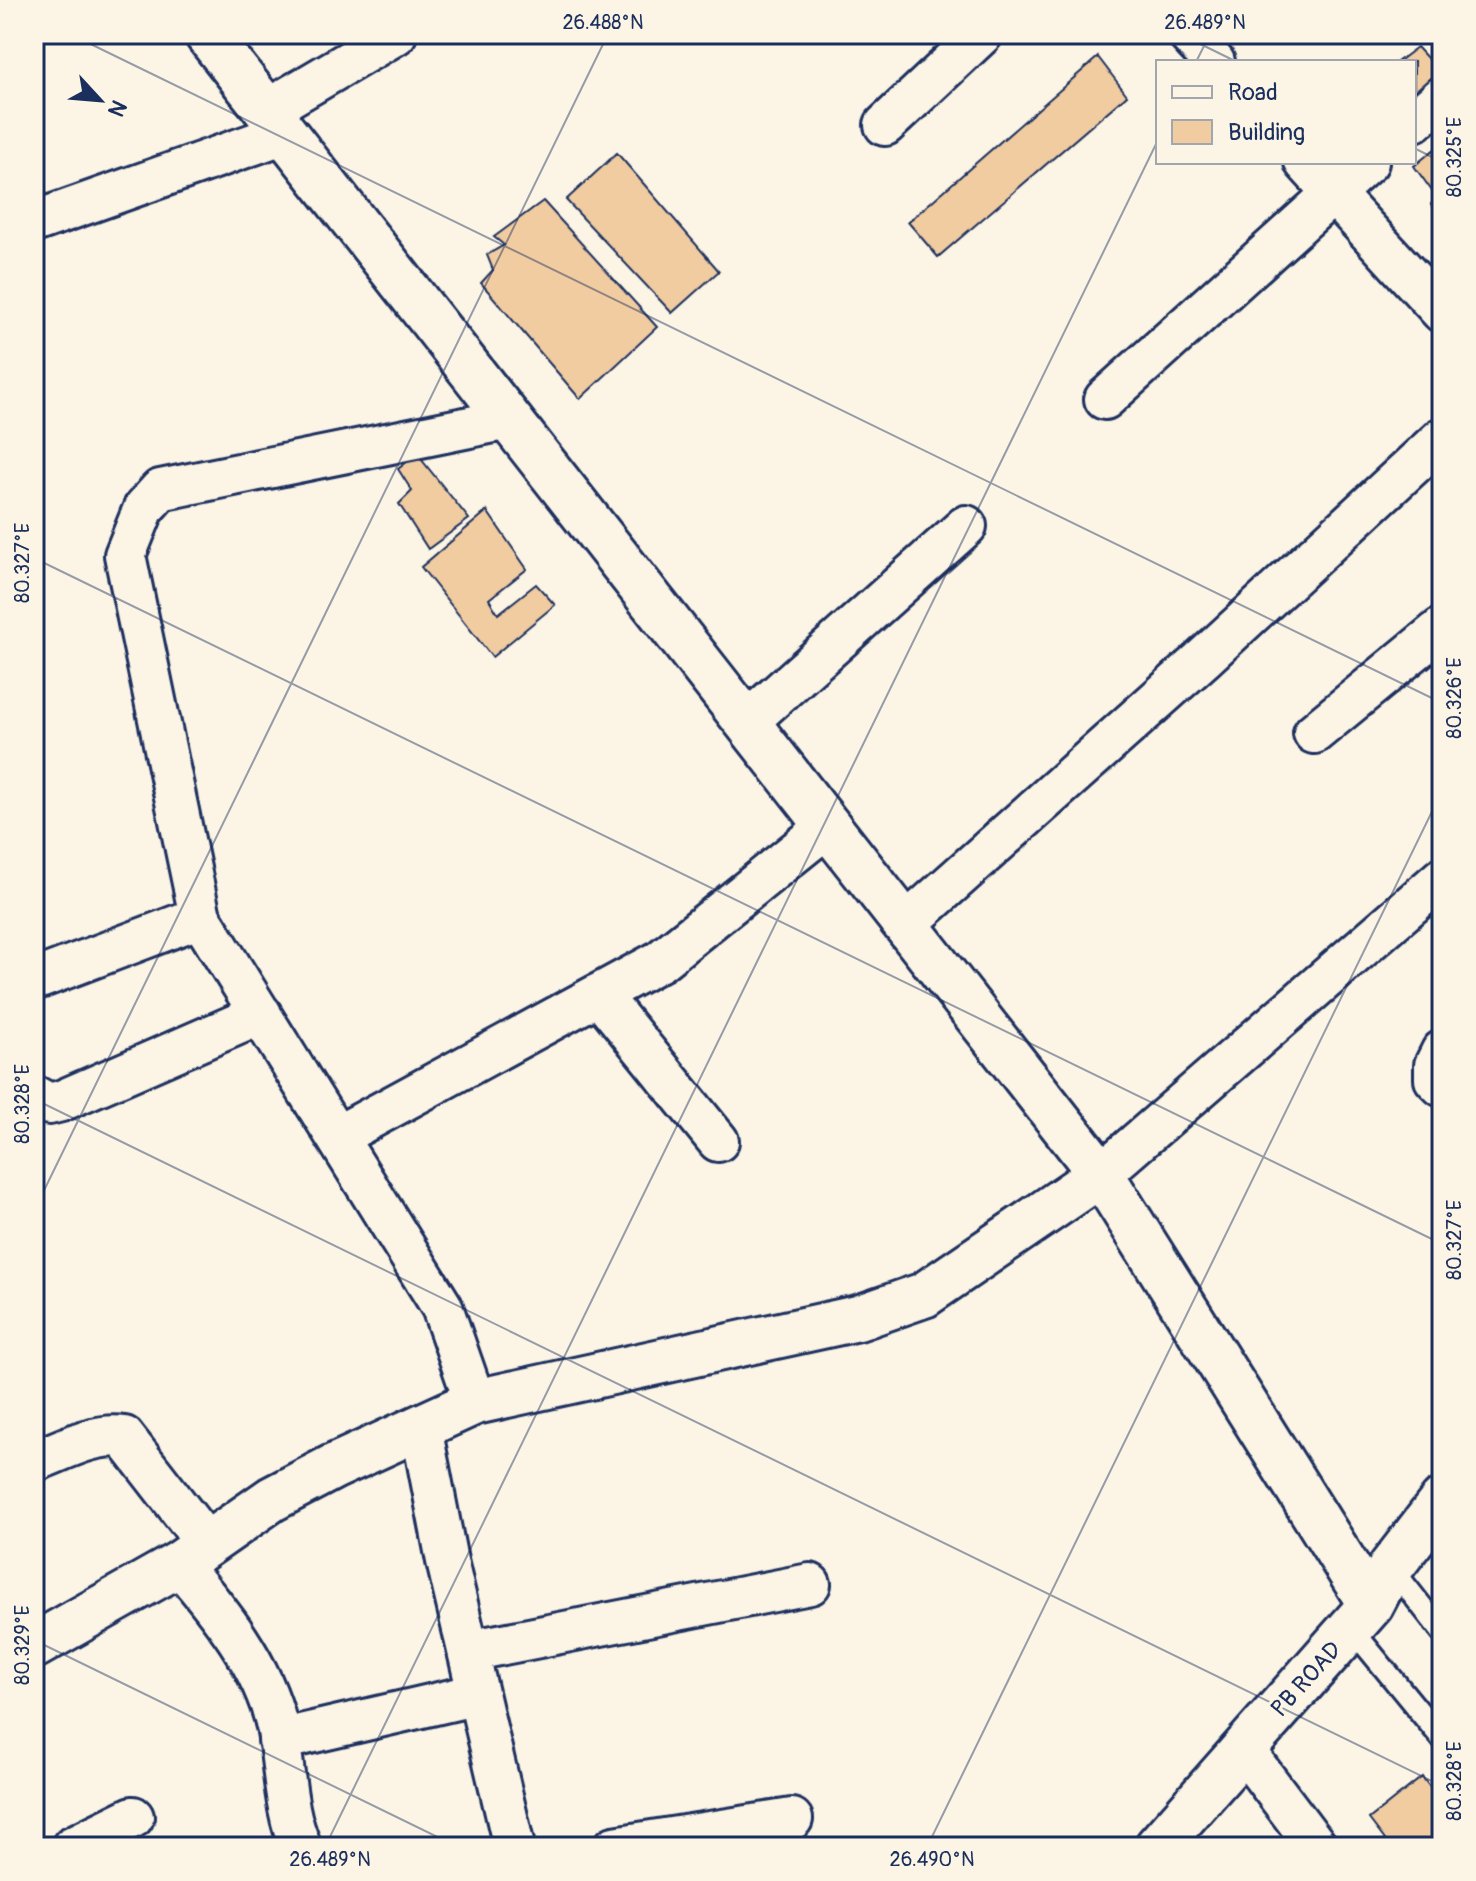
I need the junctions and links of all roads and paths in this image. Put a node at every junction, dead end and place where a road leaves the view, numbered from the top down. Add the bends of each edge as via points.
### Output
1 (207, 34) edge
2 (396, 34) edge
3 (982, 34) edge
4 (1188, 34) edge
5 (1212, 60) edge
6 (1442, 97) edge
7 (1416, 119) edge
8 (276, 122) junction
9 (885, 125) dead end
10 (1307, 164) edge
11 (1366, 164) edge
12 (1333, 193) junction
13 (34, 222) edge
14 (1442, 312) edge
15 (1105, 399) dead end
16 (509, 419) junction
17 (1442, 438) edge
18 (966, 526) dead end
19 (1442, 628) edge
20 (747, 722) junction
21 (1314, 733) dead end
22 (828, 826) junction
23 (1442, 878) edge
24 (200, 917) junction
25 (905, 925) junction
26 (34, 980) edge
27 (599, 994) junction
28 (261, 1014) junction
29 (1442, 1051) edge
30 (1442, 1086) edge
31 (34, 1096) edge
32 (338, 1136) junction
33 (718, 1141) dead end
34 (1101, 1174) junction
35 (475, 1402) junction
36 (421, 1427) junction
37 (34, 1461) edge
38 (1442, 1501) edge
39 (193, 1554) junction
40 (1391, 1567) junction
41 (810, 1584) dead end
42 (1361, 1616) junction
43 (1442, 1632) edge
44 (34, 1646) edge
45 (468, 1651) junction
46 (478, 1694) junction
47 (1442, 1739) edge
48 (279, 1740) junction
49 (1243, 1749) junction
50 (133, 1817) dead end
51 (792, 1819) dead end
52 (508, 1846) edge
53 (72, 1847) edge
54 (301, 1847) edge
55 (614, 1847) edge
56 (1157, 1847) edge
57 (1317, 1847) edge

1 - 8 street
2 - 8 street
3 - 9 street
4 - 5 street
6 - 7 street
8 - 13 street
8 - 16 street
10 - 12 street
11 - 12 street
12 - 14 street
12 - 15 street
16 - 20 street
16 - 24 street via 160,490 144,508 125,555
17 - 25 street
18 - 20 street
19 - 21 street
20 - 22 street
22 - 25 street
22 - 27 street via 660,961
23 - 34 street
24 - 26 street
24 - 28 street
25 - 34 street
27 - 32 street
27 - 33 street
28 - 31 street via 61,1101 49,1104
28 - 32 street
29 - 30 street via 1435,1065 1435,1079
32 - 35 street via 442,1307
34 - 35 street via 924,1295 858,1318
34 - 42 street
35 - 36 street
36 - 39 street via 272,1499
36 - 45 street
37 - 39 street via 97,1438 124,1437
38 - 40 street, PB ROAD
39 - 44 street
39 - 48 street via 257,1673
40 - 42 street, PB ROAD
40 - 43 lane
41 - 45 street
42 - 47 lane
42 - 49 street, PB ROAD
45 - 46 street
46 - 48 street
46 - 52 street
48 - 54 street
49 - 56 street, PB ROAD
49 - 57 street
50 - 53 street
51 - 55 street

